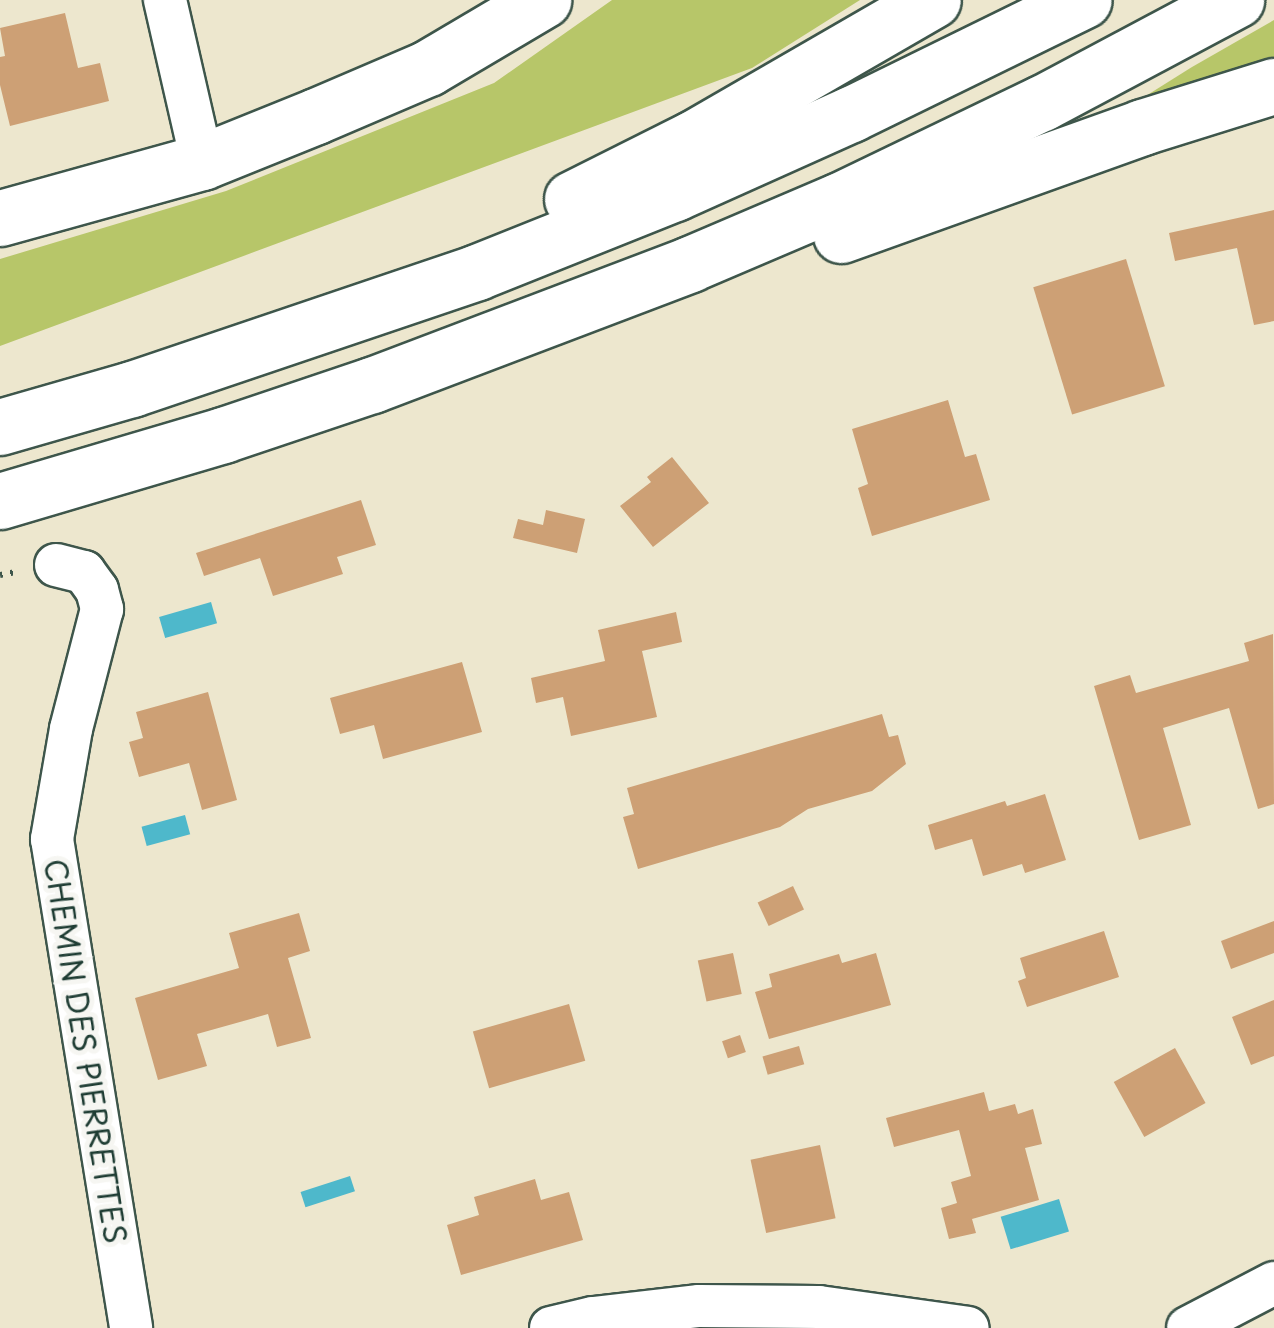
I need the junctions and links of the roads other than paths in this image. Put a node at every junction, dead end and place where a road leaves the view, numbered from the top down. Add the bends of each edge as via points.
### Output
1 (165, 0) edge
2 (543, 0) edge
3 (933, 0) edge
4 (1084, 0) edge
5 (1236, 0) edge
6 (1274, 86) edge
7 (202, 162) junction
8 (0, 218) edge
9 (287, 338) junction
10 (372, 386) junction
11 (0, 427) edge
12 (0, 501) edge
13 (56, 566) dead end
14 (1274, 1283) edge
15 (132, 1328) edge
16 (551, 1328) edge
17 (968, 1328) edge
18 (1188, 1328) edge

1 - 7 street
2 - 7 main road via 428,68
3 - 9 main road via 692,139
4 - 9 main road via 675,193
5 - 10 main road via 838,200
6 - 10 main road via 945,196 739,274
7 - 8 main road
9 - 11 main road
10 - 12 main road
13 - 15 street, CHEMIN DES PIERRETTES via 84,572 102,609 52,839
14 - 18 street
16 - 17 street via 699,1306 819,1307

